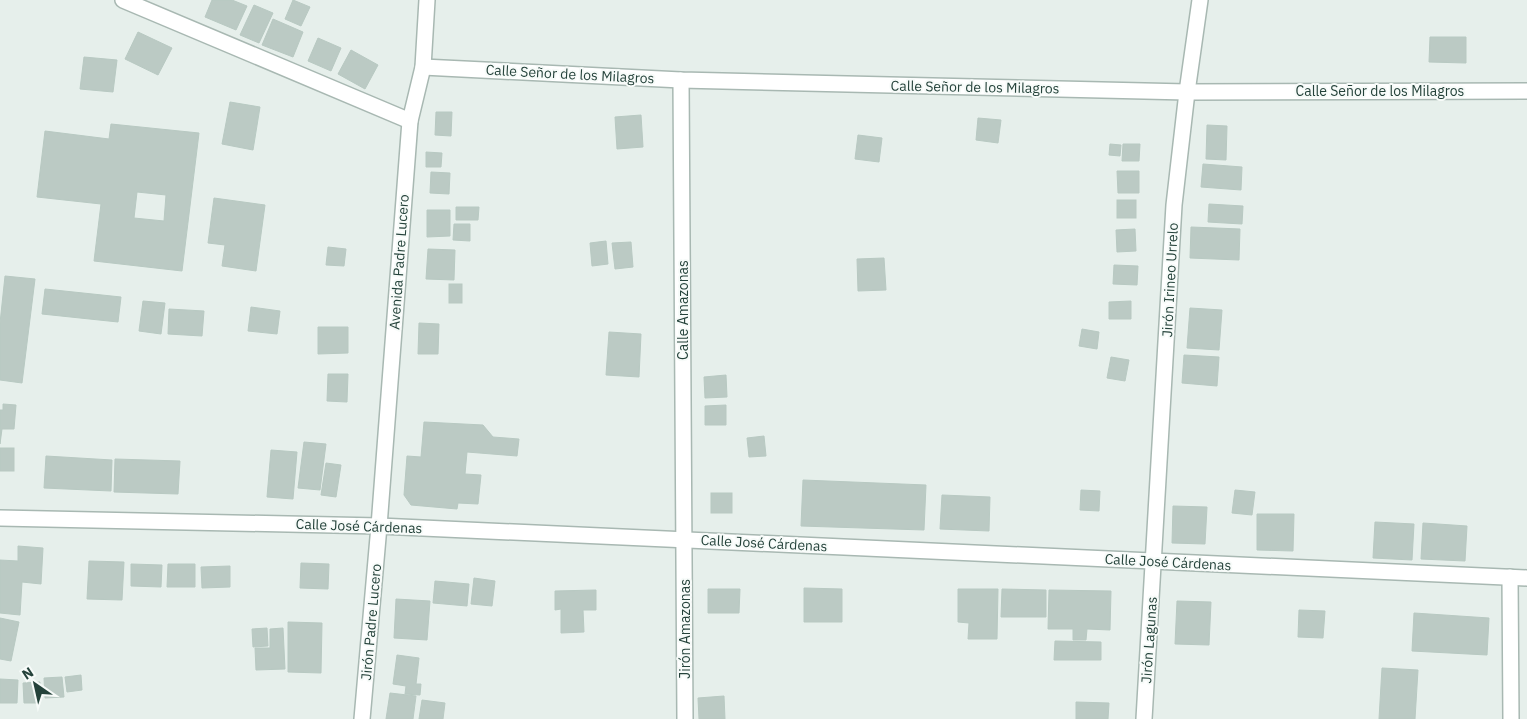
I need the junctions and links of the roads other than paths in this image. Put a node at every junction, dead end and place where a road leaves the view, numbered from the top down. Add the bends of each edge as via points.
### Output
1 (123, 0) edge
2 (428, 0) edge
3 (1200, 0) edge
4 (423, 67) junction
5 (681, 80) junction
6 (1527, 91) edge
7 (1187, 92) junction
8 (410, 121) junction
9 (0, 518) edge
10 (379, 526) junction
11 (684, 540) junction
12 (1154, 561) junction
13 (1510, 577) junction
14 (1527, 578) edge
15 (362, 719) edge
16 (685, 719) edge
17 (1144, 719) edge
18 (1511, 719) edge

1 - 8 street
2 - 4 street, Avenida Padre Lucero
3 - 7 street, Jirón Irineo Urrelo
4 - 5 street, Calle Señor de los Milagros
4 - 8 street, Avenida Padre Lucero
5 - 7 street, Calle Señor de los Milagros
5 - 11 street, Calle Amazonas
6 - 7 street, Calle Señor de los Milagros
7 - 12 street, Jirón Irineo Urrelo via 1174,205
8 - 10 street, Avenida Padre Lucero
9 - 10 street, Calle José Cárdenas
10 - 11 street, Calle José Cárdenas
10 - 15 street, Jirón Padre Lucero
11 - 12 street, Calle José Cárdenas
11 - 16 street, Jirón Amazonas
12 - 13 street, Calle José Cárdenas
12 - 17 street, Jirón Lagunas
13 - 14 street, Calle José Cárdenas
13 - 18 street

